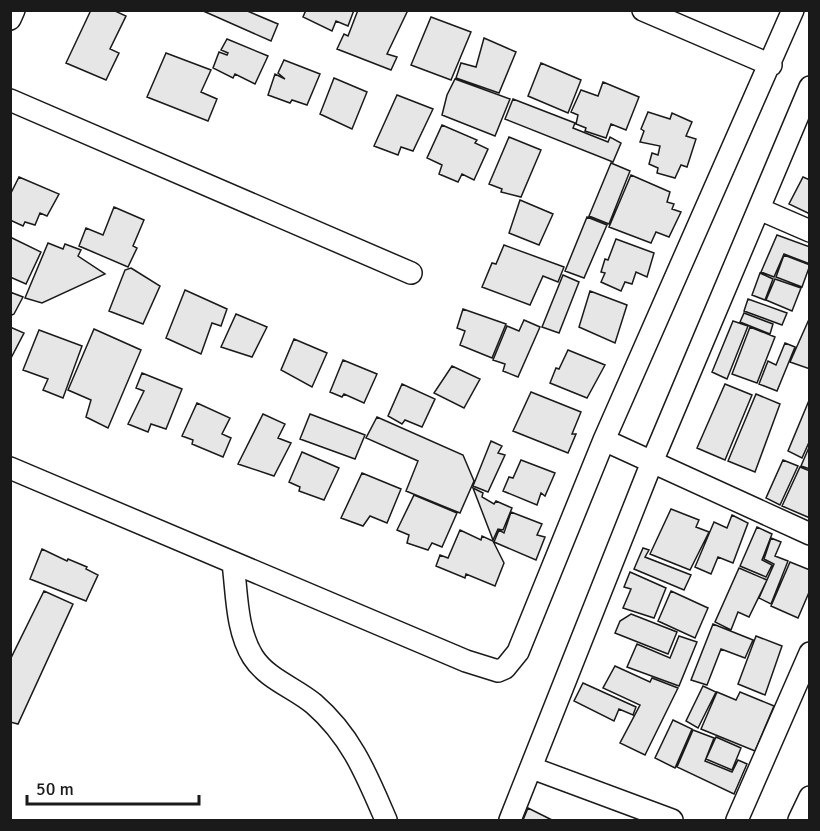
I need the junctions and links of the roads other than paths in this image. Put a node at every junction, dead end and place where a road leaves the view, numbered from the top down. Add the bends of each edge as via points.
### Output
1 (14, 10) edge
2 (643, 10) edge
3 (793, 10) edge
4 (10, 19) edge
5 (771, 65) junction
6 (810, 87) edge
7 (10, 100) edge
8 (759, 209) junction
9 (810, 231) edge
10 (411, 273) dead end
11 (604, 440) junction
12 (652, 462) junction
13 (10, 468) edge
14 (810, 534) edge
15 (233, 563) junction
16 (810, 653) edge
17 (532, 768) junction
18 (810, 797) edge
19 (386, 820) edge
20 (510, 820) edge
21 (672, 820) edge
22 (737, 820) edge
23 (799, 820) edge

1 - 4 street
2 - 5 street
3 - 5 street
5 - 11 street
6 - 8 street
7 - 10 street
8 - 9 street
8 - 12 street
11 - 12 street
11 - 15 street via 518,652 498,671
12 - 14 street
12 - 17 street
13 - 15 street
15 - 19 street via 241,627 253,657 269,674 314,704 345,734
16 - 22 street
17 - 20 street
17 - 21 street
18 - 23 street

